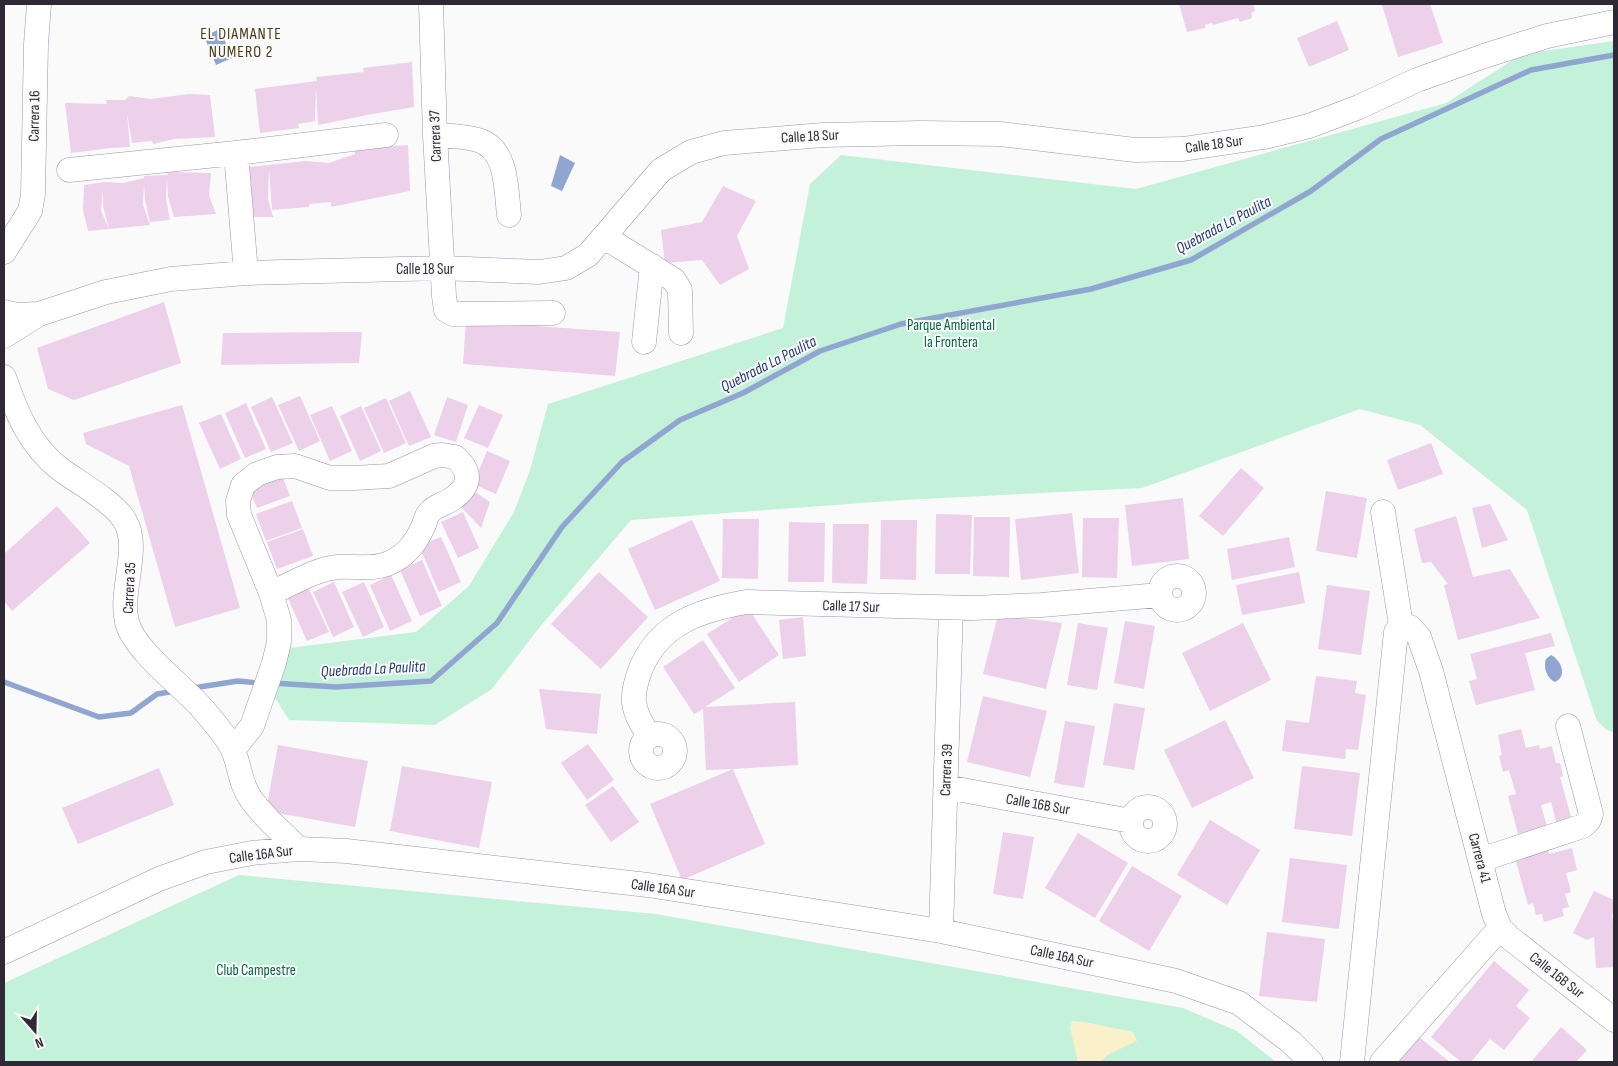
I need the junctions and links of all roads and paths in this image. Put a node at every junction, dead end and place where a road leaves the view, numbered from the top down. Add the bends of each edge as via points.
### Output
1 (39, 4) edge
2 (431, 4) edge
3 (1614, 22) edge
4 (386, 135) dead end
5 (435, 135) junction
6 (236, 154) junction
7 (69, 170) dead end
8 (509, 215) dead end
9 (13, 228) edge
10 (604, 237) junction
11 (4, 252) edge
12 (652, 266) junction
13 (442, 268) junction
14 (246, 273) junction
15 (4, 312) edge
16 (554, 313) dead end
17 (39, 314) junction
18 (681, 333) dead end
19 (4, 336) edge
20 (644, 342) dead end
21 (4, 377) edge
22 (8, 404) edge
23 (1383, 512) dead end
24 (271, 593) junction
25 (1160, 595) dead end
26 (951, 608) junction
27 (1401, 626) junction
28 (1568, 726) dead end
29 (649, 736) dead end
30 (233, 750) junction
31 (946, 787) junction
32 (1131, 821) dead end
33 (298, 849) junction
34 (1480, 860) junction
35 (1500, 928) junction
36 (942, 931) junction
37 (4, 952) edge
38 (1614, 1020) edge
39 (1311, 1062) edge
40 (1352, 1062) edge
41 (1382, 1062) edge

1 - 9 street, Carrera 16 via 32,194 30,211
2 - 5 street, Carrera 37
3 - 10 street, Calle 18 Sur via 1547,36 1484,56 1417,80 1309,126 1264,137 1183,149 1134,150 1000,134 823,135 724,143 691,152 661,170
4 - 6 street
5 - 8 street via 480,141 494,150 503,166
5 - 13 street, Carrera 37
6 - 7 street
6 - 14 street
9 - 11 street, Carrera 16
10 - 12 street
10 - 13 street, Calle 18 Sur via 588,255 566,268 539,272
12 - 18 street via 674,280 680,290
12 - 20 street
13 - 14 street, Calle 18 Sur
13 - 16 street, Carrera 37 via 446,310 452,314
14 - 17 street, Calle 18 Sur via 172,279 106,292
15 - 17 street, Calle 18 Sur
17 - 19 street, Calle 18 Sur
21 - 22 street, Carrera 35
22 - 30 street, Carrera 35 via 41,452 116,509 126,522 131,538 125,606 127,623 147,654 216,726
23 - 27 street
24 - 24 street via 318,572 338,567 386,565 402,557 415,543 429,512 452,500 466,485 466,470 455,456 442,455 389,476 330,478 295,466 277,467 257,474 243,485 238,501 239,515
24 - 30 street via 279,620 279,642 272,671 252,726
25 - 26 street, Calle 17 Sur via 1041,606
26 - 29 street, Calle 17 Sur via 746,602 695,615 659,640 646,657 636,680 633,700 637,717
26 - 31 street, Carrera 39
27 - 34 street, Carrera 41 via 1410,627 1419,637 1431,671
27 - 40 street via 1396,632
28 - 34 street via 1591,814 1589,820 1583,826
30 - 33 street, Carrera 35 via 240,778 251,799
31 - 32 street, Calle 16B Sur
31 - 36 street, Carrera 39
33 - 36 street, Calle 16A Sur via 346,851 648,884
33 - 37 street, Calle 16A Sur via 206,862 158,879
34 - 35 street, Carrera 41
35 - 38 street, Calle 16B Sur
35 - 41 street
36 - 39 street, Calle 16A Sur via 1176,981 1240,1003 1291,1042

